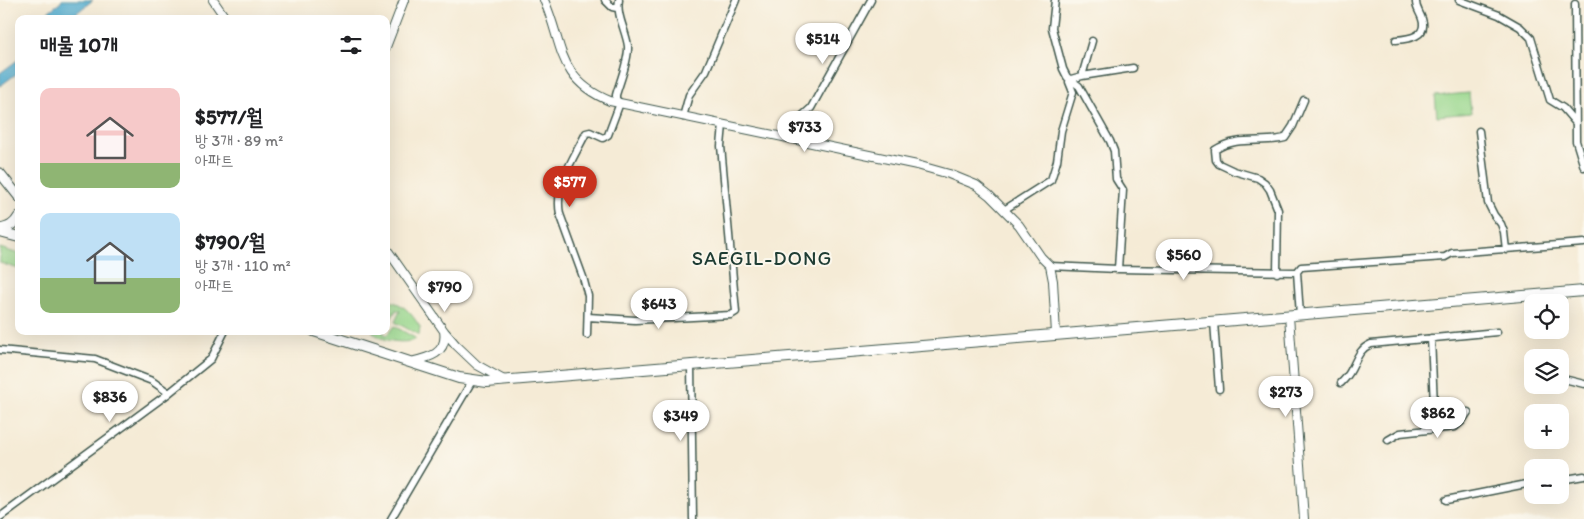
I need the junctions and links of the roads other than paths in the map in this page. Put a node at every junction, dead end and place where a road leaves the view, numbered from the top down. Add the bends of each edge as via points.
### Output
1 (213, 0) edge
2 (404, 0) edge
3 (544, 0) edge
4 (604, 0) edge
5 (619, 0) edge
6 (736, 0) edge
7 (871, 0) edge
8 (1055, 0) edge
9 (1416, 0) edge
10 (1459, 0) edge
11 (1574, 4) dead end
12 (617, 8) junction
13 (223, 15) edge
14 (390, 37) edge
15 (1396, 40) dead end
16 (1092, 41) dead end
17 (1134, 68) dead end
18 (1082, 76) junction
19 (1071, 79) junction
20 (1304, 100) dead end
21 (620, 103) junction
22 (683, 116) junction
23 (1575, 122) junction
24 (723, 125) junction
25 (1479, 131) dead end
26 (793, 139) junction
27 (1584, 167) edge
28 (0, 173) edge
29 (15, 192) edge
30 (1004, 210) junction
31 (15, 223) edge
32 (0, 230) edge
33 (15, 236) edge
34 (1584, 244) edge
35 (1506, 250) junction
36 (390, 254) edge
37 (1050, 266) junction
38 (1118, 269) junction
39 (1297, 272) junction
40 (1277, 273) junction
41 (1584, 291) edge
42 (1300, 315) junction
43 (1289, 316) junction
44 (588, 317) junction
45 (1214, 322) junction
46 (444, 331) junction
47 (1497, 332) dead end
48 (1056, 334) junction
49 (223, 335) edge
50 (326, 335) edge
51 (587, 336) dead end
52 (1430, 338) junction
53 (0, 350) edge
54 (409, 362) junction
55 (691, 364) junction
56 (472, 380) junction
57 (504, 380) junction
58 (1569, 380) edge
59 (1341, 383) dead end
60 (1584, 384) edge
61 (1219, 389) dead end
62 (169, 393) junction
63 (1468, 412) dead end
64 (1435, 428) junction
65 (1388, 440) dead end
66 (1584, 476) edge
67 (1569, 478) edge
68 (1524, 484) edge
69 (1446, 500) dead end
70 (0, 517) edge
71 (391, 519) edge
72 (693, 519) edge
73 (1304, 519) edge

1 - 13 street
2 - 14 street
3 - 21 street via 562,57 576,79 604,99
4 - 12 street
5 - 12 street
6 - 22 street via 706,71 689,95
7 - 26 street via 811,108 802,116
8 - 19 street via 1052,28 1063,69
9 - 15 street via 1424,26 1422,32 1416,37
10 - 23 street via 1499,15 1532,38 1550,100 1564,108
11 - 23 street
12 - 21 street via 628,44 616,95
16 - 18 street
17 - 18 street
18 - 19 street
19 - 30 street via 1073,92 1051,180
19 - 38 street via 1079,86 1114,151 1116,179 1123,190
20 - 40 street via 1285,138 1223,144 1214,154 1218,164 1258,178 1270,190 1278,210
21 - 22 street
21 - 44 street via 608,135 603,138 586,133 560,190 558,205 583,277 588,296
22 - 24 street
23 - 27 street via 1576,141
24 - 26 street
24 - 44 street via 721,146 736,312 731,316 635,320
25 - 35 street via 1488,203 1501,224
26 - 30 street via 949,174 976,185
28 - 29 main road
30 - 37 street
31 - 32 main road
32 - 33 main road
34 - 35 street
35 - 39 street via 1301,268
36 - 46 street
37 - 38 street
37 - 48 street
38 - 40 street
39 - 40 street
39 - 42 street
41 - 42 main road
42 - 43 main road
43 - 45 main road
43 - 73 street
44 - 51 street
45 - 48 main road
45 - 61 street
46 - 54 street via 445,338 439,351 428,358
46 - 57 street via 477,365
47 - 52 street
48 - 55 main road
49 - 62 street via 211,359
50 - 54 main road
52 - 59 street via 1364,347
52 - 64 street
53 - 62 street via 95,359 152,381
54 - 56 main road
55 - 57 main road
55 - 72 street
56 - 57 main road
56 - 71 street
58 - 60 street
62 - 70 street
63 - 64 street via 1455,427
64 - 65 street via 1400,433
66 - 67 street
68 - 69 street

